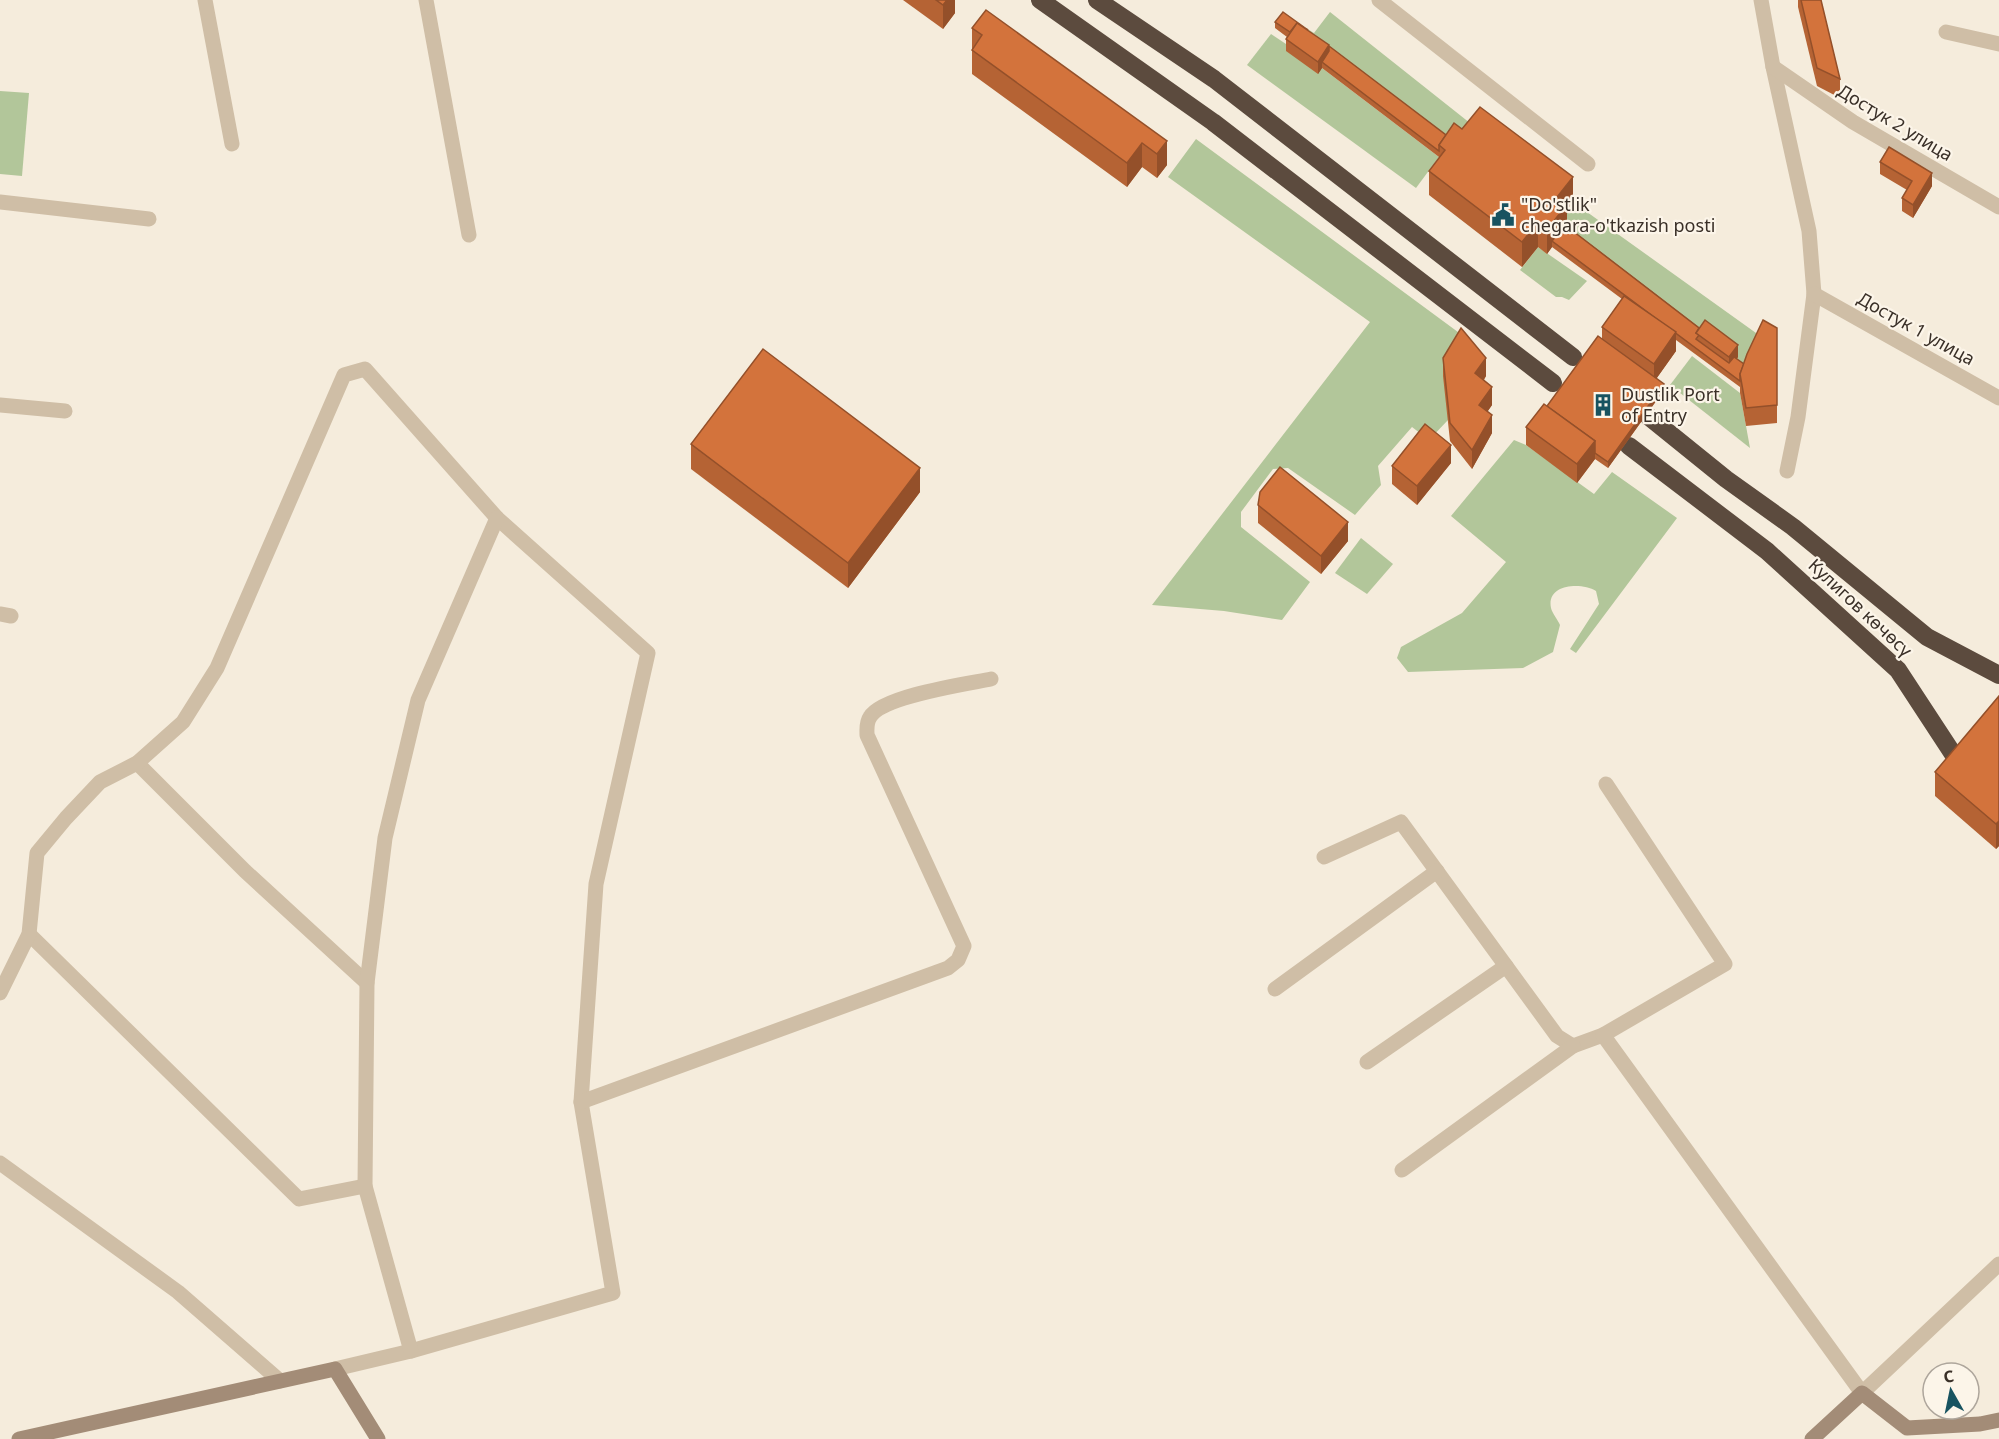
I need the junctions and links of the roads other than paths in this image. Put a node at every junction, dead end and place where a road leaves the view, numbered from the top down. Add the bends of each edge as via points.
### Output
1 (205, 0) edge
2 (426, 0) edge
3 (1040, 0) edge
4 (1097, 0) edge
5 (1379, 0) edge
6 (1761, 0) edge
7 (1946, 32) dead end
8 (1999, 44) edge
9 (1773, 68) junction
10 (232, 144) dead end
11 (1588, 164) dead end
12 (0, 202) edge
13 (1999, 207) edge
14 (149, 219) dead end
15 (469, 235) dead end
16 (1814, 294) junction
17 (1573, 357) dead end
18 (1553, 383) dead end
19 (1999, 398) edge
20 (0, 405) edge
21 (65, 411) dead end
22 (1648, 416) dead end
23 (1629, 446) dead end
24 (1787, 471) dead end
25 (497, 518) junction
26 (1999, 675) edge
27 (991, 679) dead end
28 (137, 763) junction
29 (1962, 764) edge
30 (1606, 784) dead end
31 (1324, 857) dead end
32 (1437, 871) junction
33 (29, 934) junction
34 (1506, 966) junction
35 (367, 983) junction
36 (1275, 989) dead end
37 (0, 993) edge
38 (1603, 1035) junction
39 (1573, 1046) junction
40 (1367, 1062) dead end
41 (580, 1102) junction
42 (0, 1163) edge
43 (1402, 1170) dead end
44 (365, 1186) junction
45 (1999, 1264) edge
46 (411, 1351) junction
47 (335, 1369) junction
48 (280, 1381) junction
49 (1862, 1393) junction
50 (1999, 1420) edge
51 (19, 1439) edge
52 (378, 1439) edge
53 (1812, 1439) edge

1 - 10 street
2 - 15 street
3 - 18 highway via 1214,122
4 - 17 highway via 1214,79
5 - 11 street
6 - 9 street
7 - 8 street
9 - 13 street, Достук 2 улица via 1853,122
9 - 16 street via 1809,231
12 - 14 street
16 - 19 street, Достук 1 улица
16 - 24 street
20 - 21 street
22 - 26 highway, Кулигов көчөсү via 1793,527 1927,637
23 - 29 highway, Кулигов көчөсү via 1767,551 1898,670
25 - 28 street via 365,369 344,375 217,668 183,722
25 - 35 street via 418,700 385,838
25 - 41 street via 648,653 596,884
27 - 41 street via 883,705 867,723 867,735 964,946 958,960 948,968
28 - 33 street via 100,782 37,853
28 - 35 street via 245,871
30 - 38 street via 1725,964
31 - 32 street via 1401,822
32 - 34 street
32 - 36 street
33 - 37 street
33 - 44 street via 299,1199
34 - 39 street via 1557,1036
34 - 40 street
35 - 44 street
38 - 39 street
38 - 49 street
39 - 43 street
41 - 46 street via 613,1293
42 - 48 street via 178,1292
44 - 46 street
45 - 49 street
46 - 47 street
47 - 48 street
47 - 52 street
48 - 51 street
49 - 50 street via 1907,1428
49 - 53 street

